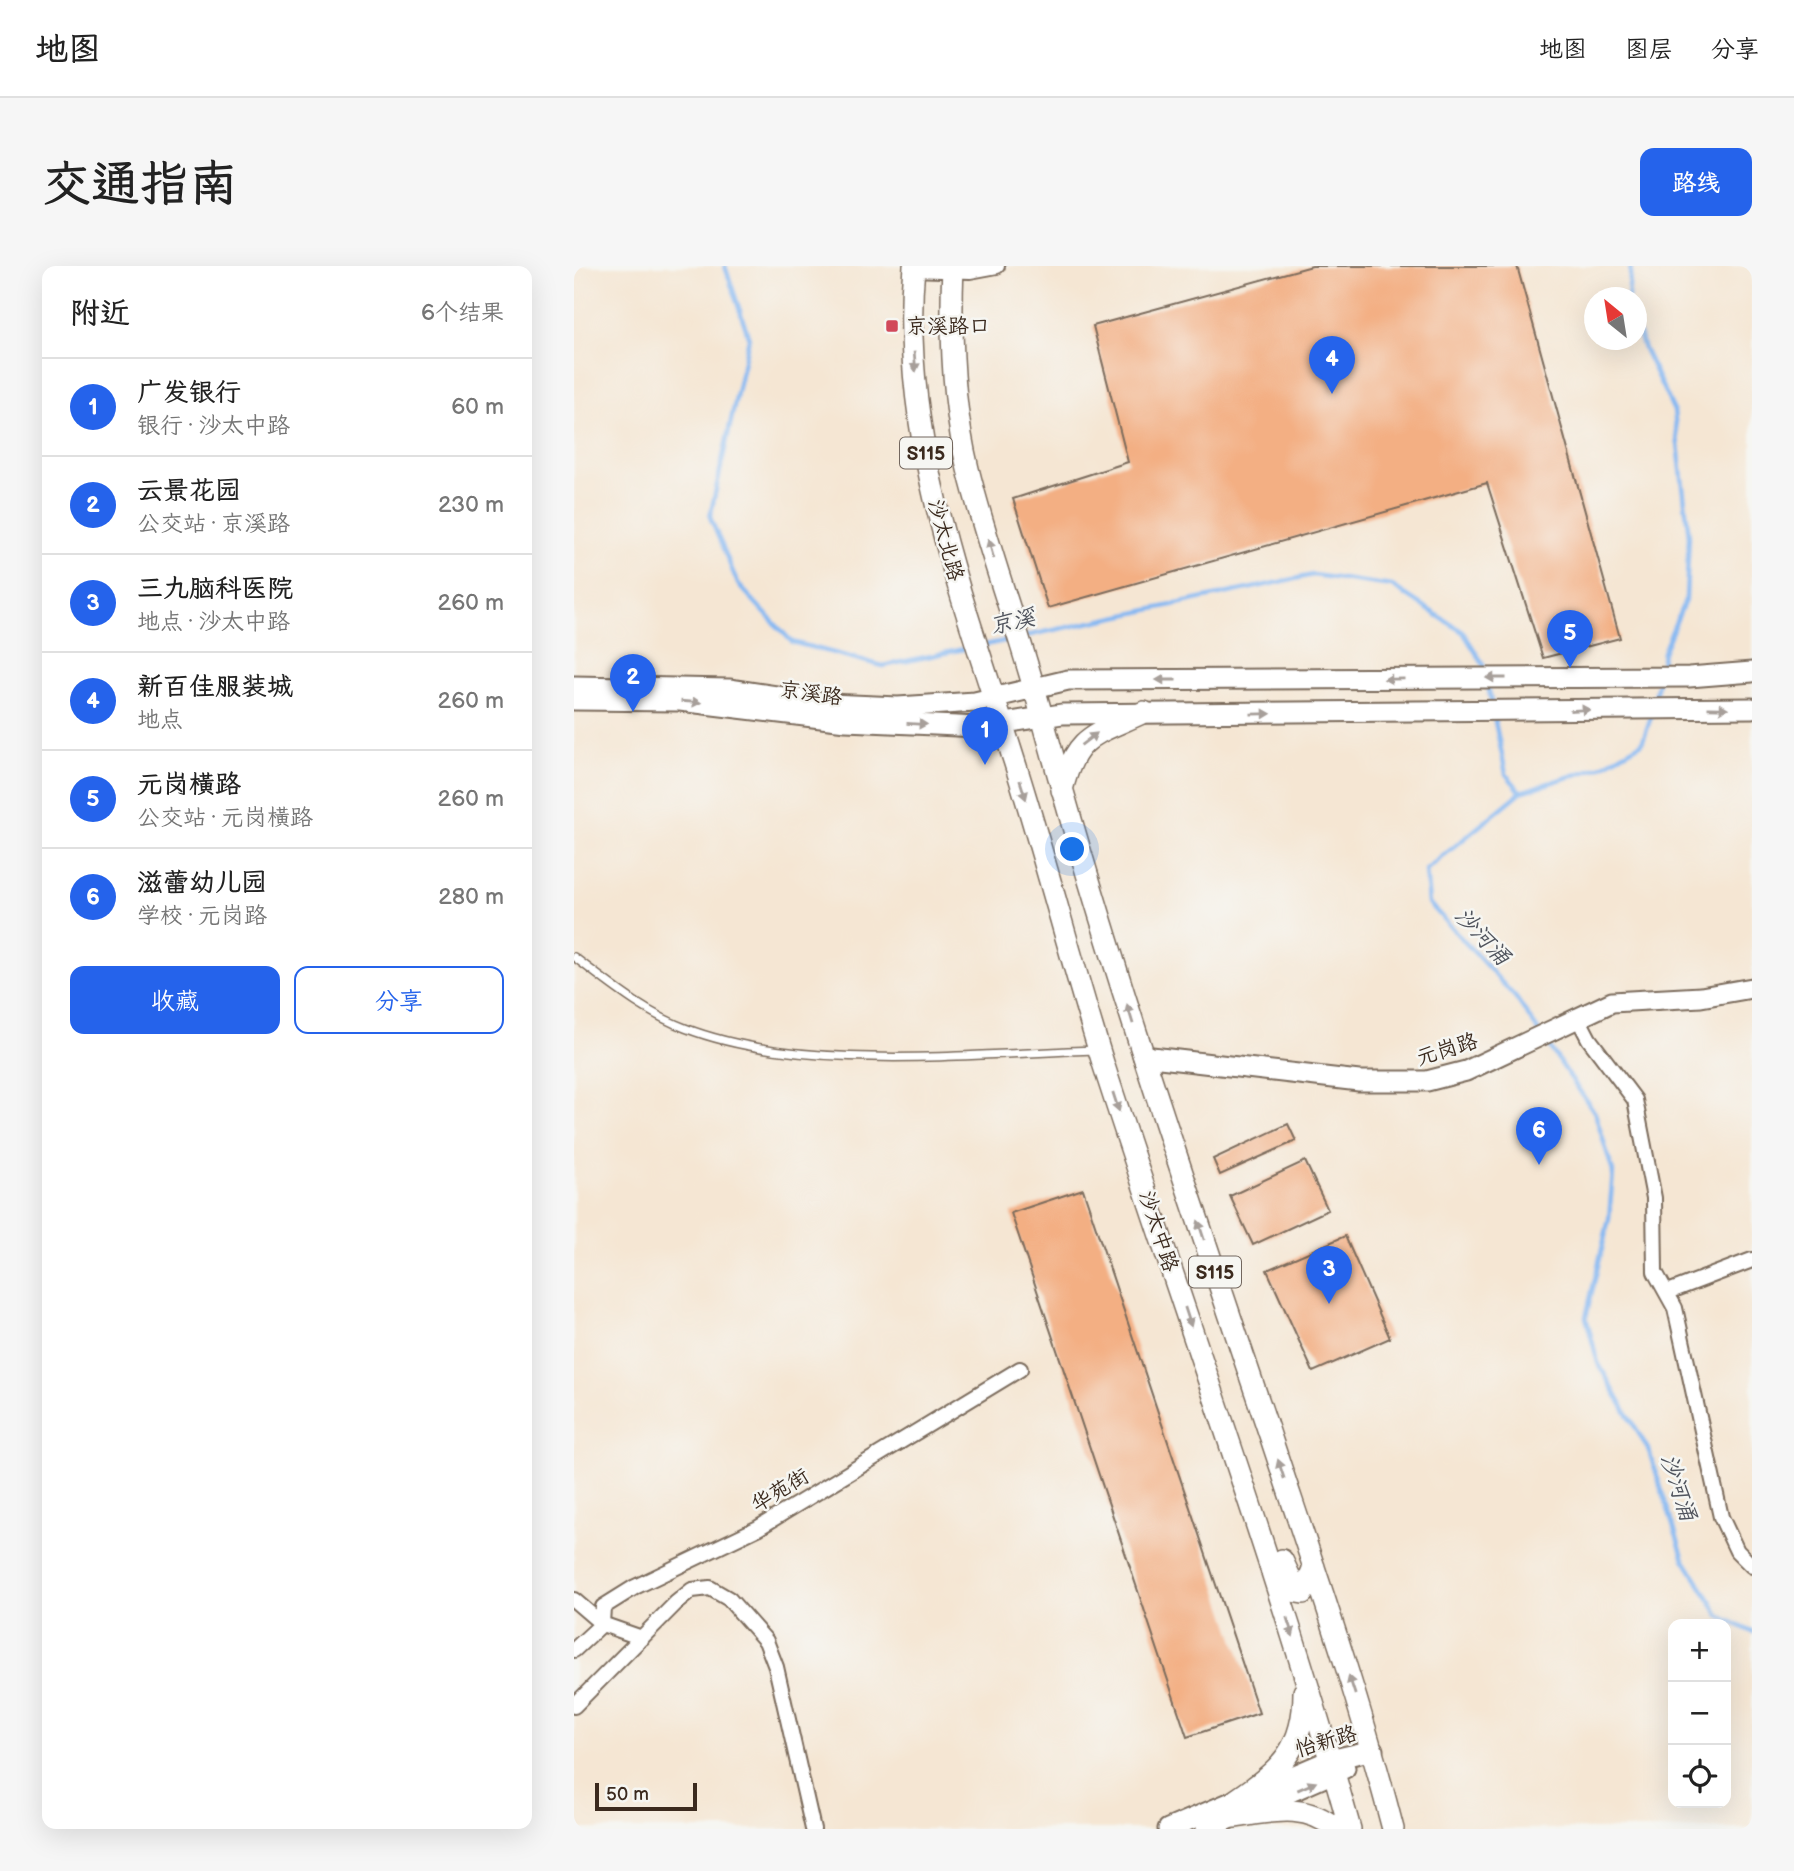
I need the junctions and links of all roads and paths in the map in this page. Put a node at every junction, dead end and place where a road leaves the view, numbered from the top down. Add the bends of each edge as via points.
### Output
1 (997, 266) edge
2 (914, 268) edge
3 (953, 269) edge
4 (1752, 673) edge
5 (1254, 680) junction
6 (574, 686) edge
7 (1033, 687) junction
8 (993, 697) junction
9 (574, 701) edge
10 (1752, 708) edge
11 (1144, 712) junction
12 (1218, 715) junction
13 (1042, 717) junction
14 (1002, 725) junction
15 (1062, 792) junction
16 (574, 957) edge
17 (1752, 988) edge
18 (1570, 1019) junction
19 (1100, 1050) junction
20 (1143, 1056) junction
21 (1752, 1260) edge
22 (1668, 1292) junction
23 (1020, 1369) dead end
24 (1256, 1525) junction
25 (1752, 1566) edge
26 (1314, 1567) junction
27 (574, 1600) edge
28 (602, 1624) junction
29 (642, 1638) junction
30 (574, 1650) edge
31 (1304, 1672) junction
32 (574, 1706) edge
33 (1373, 1750) junction
34 (1332, 1767) junction
35 (1235, 1808) junction
36 (813, 1829) edge
37 (1168, 1829) edge
38 (1206, 1829) edge
39 (1336, 1829) edge
40 (1350, 1829) edge
41 (1393, 1829) edge

1 - 3 street
2 - 3 street
2 -> 8 main road, 沙太北路 / S115 via 914,359 927,457 938,513
7 -> 3 main road, 沙太北路 / S115 via 968,467 956,401
4 -> 5 main road, 京溪路
5 -> 7 main road, 京溪路 via 1069,680
5 - 12 main road via 1211,693 1209,704
6 - 8 main road, 京溪路 via 729,689 859,706 937,705
7 - 8 main road, 京溪路
7 - 13 main road, 沙太北路 / S115
8 - 14 main road, 沙太北路 / S115
9 -> 14 main road, 京溪路 via 680,701 846,721
12 -> 10 main road, 京溪路
11 - 12 main road, 京溪路
11 - 13 main road, 京溪路
15 -> 11 main road via 1069,763 1081,745 1102,730
13 - 14 main road, 京溪路
13 - 15 main road, 沙太中路 / S115
14 -> 19 main road, 沙太中路 / S115
20 -> 15 main road, 沙太中路 / S115
16 - 19 lane via 610,987 667,1020 746,1044 826,1056
17 - 18 main road, 元岗路 via 1701,997 1626,999
18 - 20 main road, 元岗路 via 1466,1071 1405,1083
18 - 22 street via 1635,1100 1654,1198 1655,1272
19 -> 24 main road, 沙太中路 / S115
26 -> 20 main road, 沙太中路 / S115
21 - 22 street
22 - 25 street via 1721,1517 1737,1551
23 - 28 street, 华苑街 via 758,1528 635,1587 603,1607
24 - 26 main road via 1277,1546 1297,1592 1307,1588
24 -> 31 main road, 沙太中路 / S115
33 -> 26 main road, 沙太中路 / S115
27 - 28 street
28 - 29 street
28 - 30 street, 华苑街
29 - 32 street
29 - 36 street via 692,1590 710,1588 729,1599 770,1651
31 - 34 main road, 沙太中路
31 - 35 main road via 1304,1710 1294,1748
33 - 34 main road, 怡新路
33 - 41 main road, S115
34 - 35 main road, 怡新路
34 - 40 main road, 沙太中路
35 - 37 main road, 怡新路
35 - 38 main road, 怡新路
35 - 39 main road via 1300,1811

